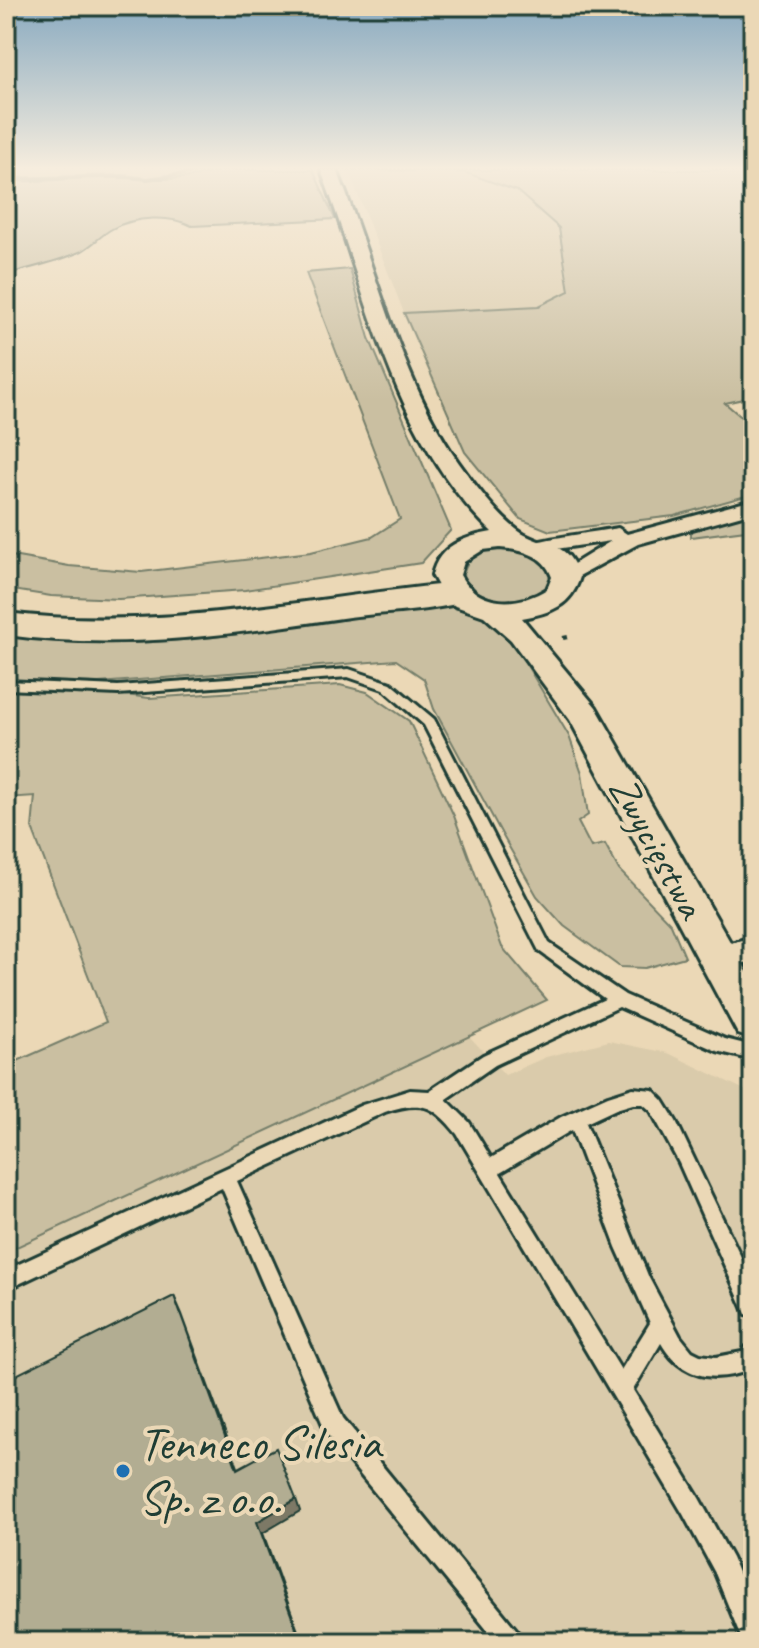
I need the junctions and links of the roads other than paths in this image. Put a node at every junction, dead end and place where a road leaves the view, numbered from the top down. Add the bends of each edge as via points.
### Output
1 (356, 247) edge
2 (447, 465) junction
3 (753, 506) edge
4 (673, 526) junction
5 (526, 544) junction
6 (459, 569) junction
7 (558, 589) junction
8 (6, 599) edge
9 (493, 609) junction
10 (6, 624) edge
11 (6, 685) edge
12 (584, 715) junction
13 (735, 953) edge
14 (619, 1000) junction
15 (753, 1021) edge
16 (753, 1053) edge
17 (432, 1099) junction
18 (576, 1119) junction
19 (489, 1170) junction
20 (226, 1177) junction
21 (6, 1280) edge
22 (753, 1307) edge
23 (661, 1325) junction
24 (753, 1354) edge
25 (621, 1389) junction
26 (753, 1638) edge
27 (512, 1642) edge

1 - 2 main road via 403,377
2 - 5 main road via 493,523
2 - 6 main road
3 - 4 street
4 - 5 street
4 - 7 street via 594,556
5 - 6 main road via 493,541
5 - 7 main road via 560,562
6 - 8 highway via 163,609 87,609
6 - 9 main road
6 - 10 highway via 205,626 72,632
7 - 9 main road via 520,610
7 - 12 main road, Zwycięstwa via 551,626
9 - 12 main road, Zwycięstwa via 519,629
11 - 14 lane via 118,690 349,673 387,686 429,722 544,947
12 - 13 main road, Zwycięstwa
13 - 15 main road, Zwycięstwa
14 - 16 lane via 723,1046
14 - 17 lane via 489,1060
17 - 19 lane via 452,1113
17 - 20 lane via 420,1096 388,1103
18 - 19 lane
18 - 22 lane via 626,1095 646,1095 658,1103
18 - 23 lane
19 - 25 lane
20 - 21 lane
20 - 27 lane via 335,1426
23 - 24 lane via 682,1356 706,1369 748,1361
23 - 25 lane
25 - 26 lane via 713,1546

